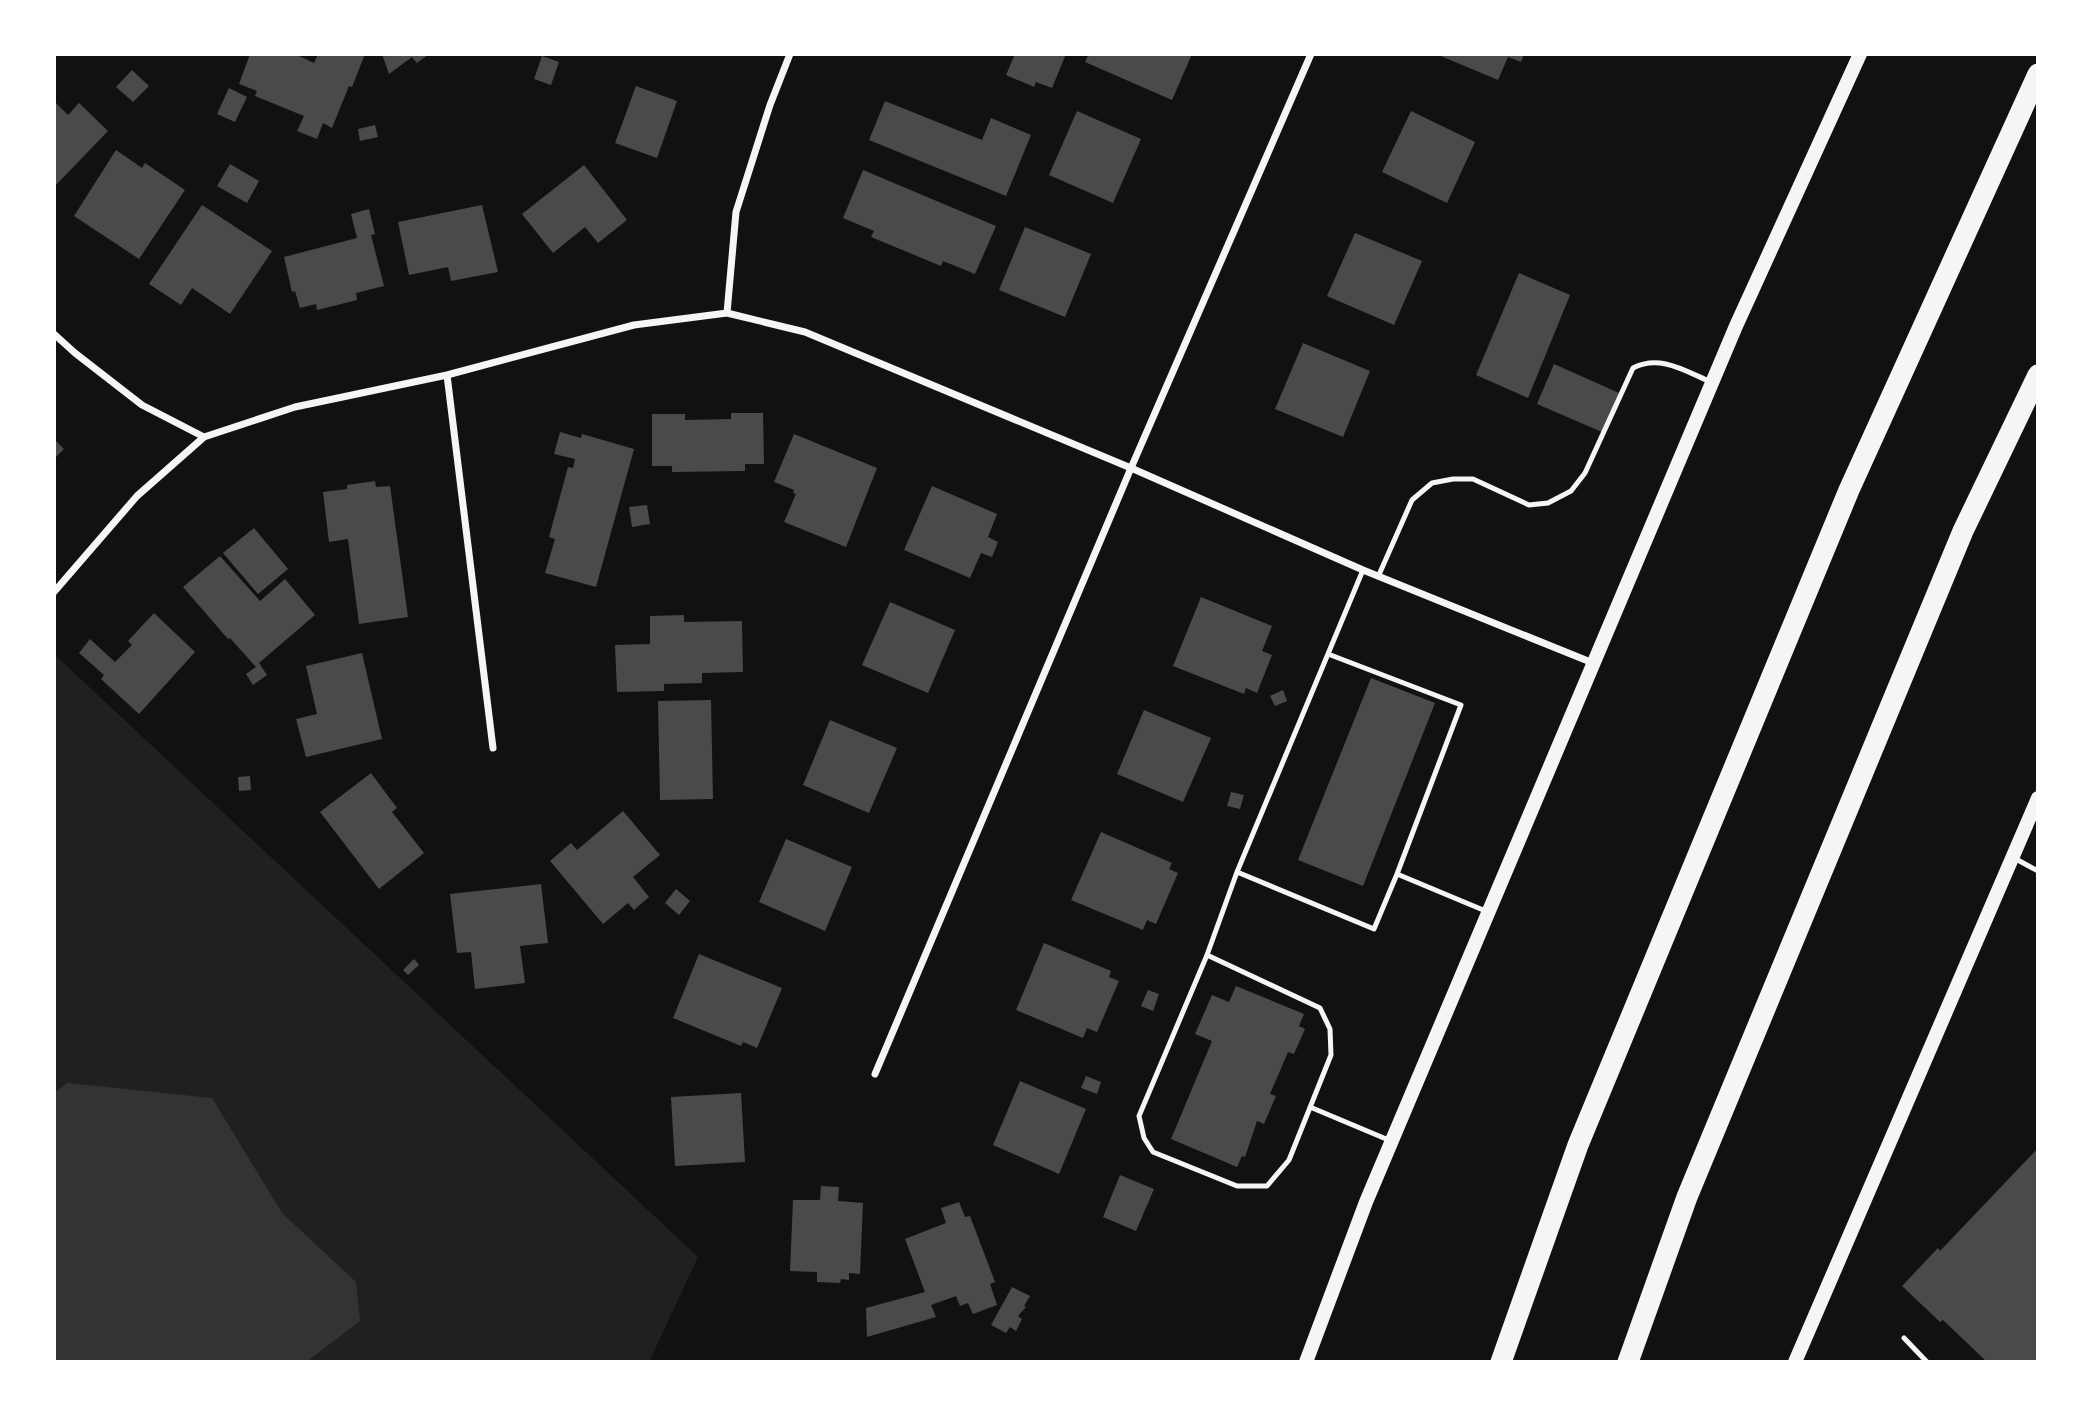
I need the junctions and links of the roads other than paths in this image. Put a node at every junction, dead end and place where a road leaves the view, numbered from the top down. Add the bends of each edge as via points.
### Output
1 (790, 54) edge
2 (1311, 54) edge
3 (1860, 54) edge
4 (2038, 74) edge
5 (727, 313) junction
6 (54, 334) edge
7 (447, 375) junction
8 (2038, 375) edge
9 (1712, 383) junction
10 (204, 437) junction
11 (1131, 468) junction
12 (1363, 570) junction
13 (1378, 577) junction
14 (54, 592) edge
15 (1328, 654) junction
16 (1594, 663) junction
17 (493, 748) dead end
18 (2038, 797) edge
19 (2011, 856) junction
20 (2038, 871) edge
21 (1237, 872) junction
22 (1397, 874) junction
23 (1488, 912) junction
24 (1207, 955) junction
25 (875, 1074) dead end
26 (1310, 1107) junction
27 (1392, 1142) junction
28 (1904, 1338) dead end
29 (1306, 1362) edge
30 (1502, 1362) edge
31 (1628, 1362) edge
32 (1795, 1362) edge
33 (1927, 1362) edge

1 - 5 street via 736,212
2 - 11 street
3 - 9 main road
4 - 30 highway via 1844,503 1578,1145
5 - 7 street via 634,325
5 - 11 street via 805,332
6 - 10 street via 142,405
7 - 10 street via 295,407
7 - 17 street
8 - 31 highway via 1958,544 1688,1197
9 - 13 lane via 1666,363 1647,361 1633,368 1585,473 1571,491 1548,503 1529,505 1474,479 1432,483 1412,500
9 - 16 main road
10 - 14 street via 137,496
11 - 12 street
11 - 25 street
12 - 13 street
12 - 15 lane
13 - 16 street
15 - 21 lane
15 - 22 lane via 1461,705
16 - 23 main road
18 - 19 main road
19 - 20 lane
19 - 32 main road
21 - 22 lane via 1374,929
21 - 24 lane
22 - 23 lane
23 - 27 main road
24 - 26 lane via 1320,1008 1330,1029 1331,1055
24 - 26 lane via 1139,1116 1153,1152 1237,1186 1267,1186 1289,1160
26 - 27 lane
27 - 29 main road
28 - 33 lane

